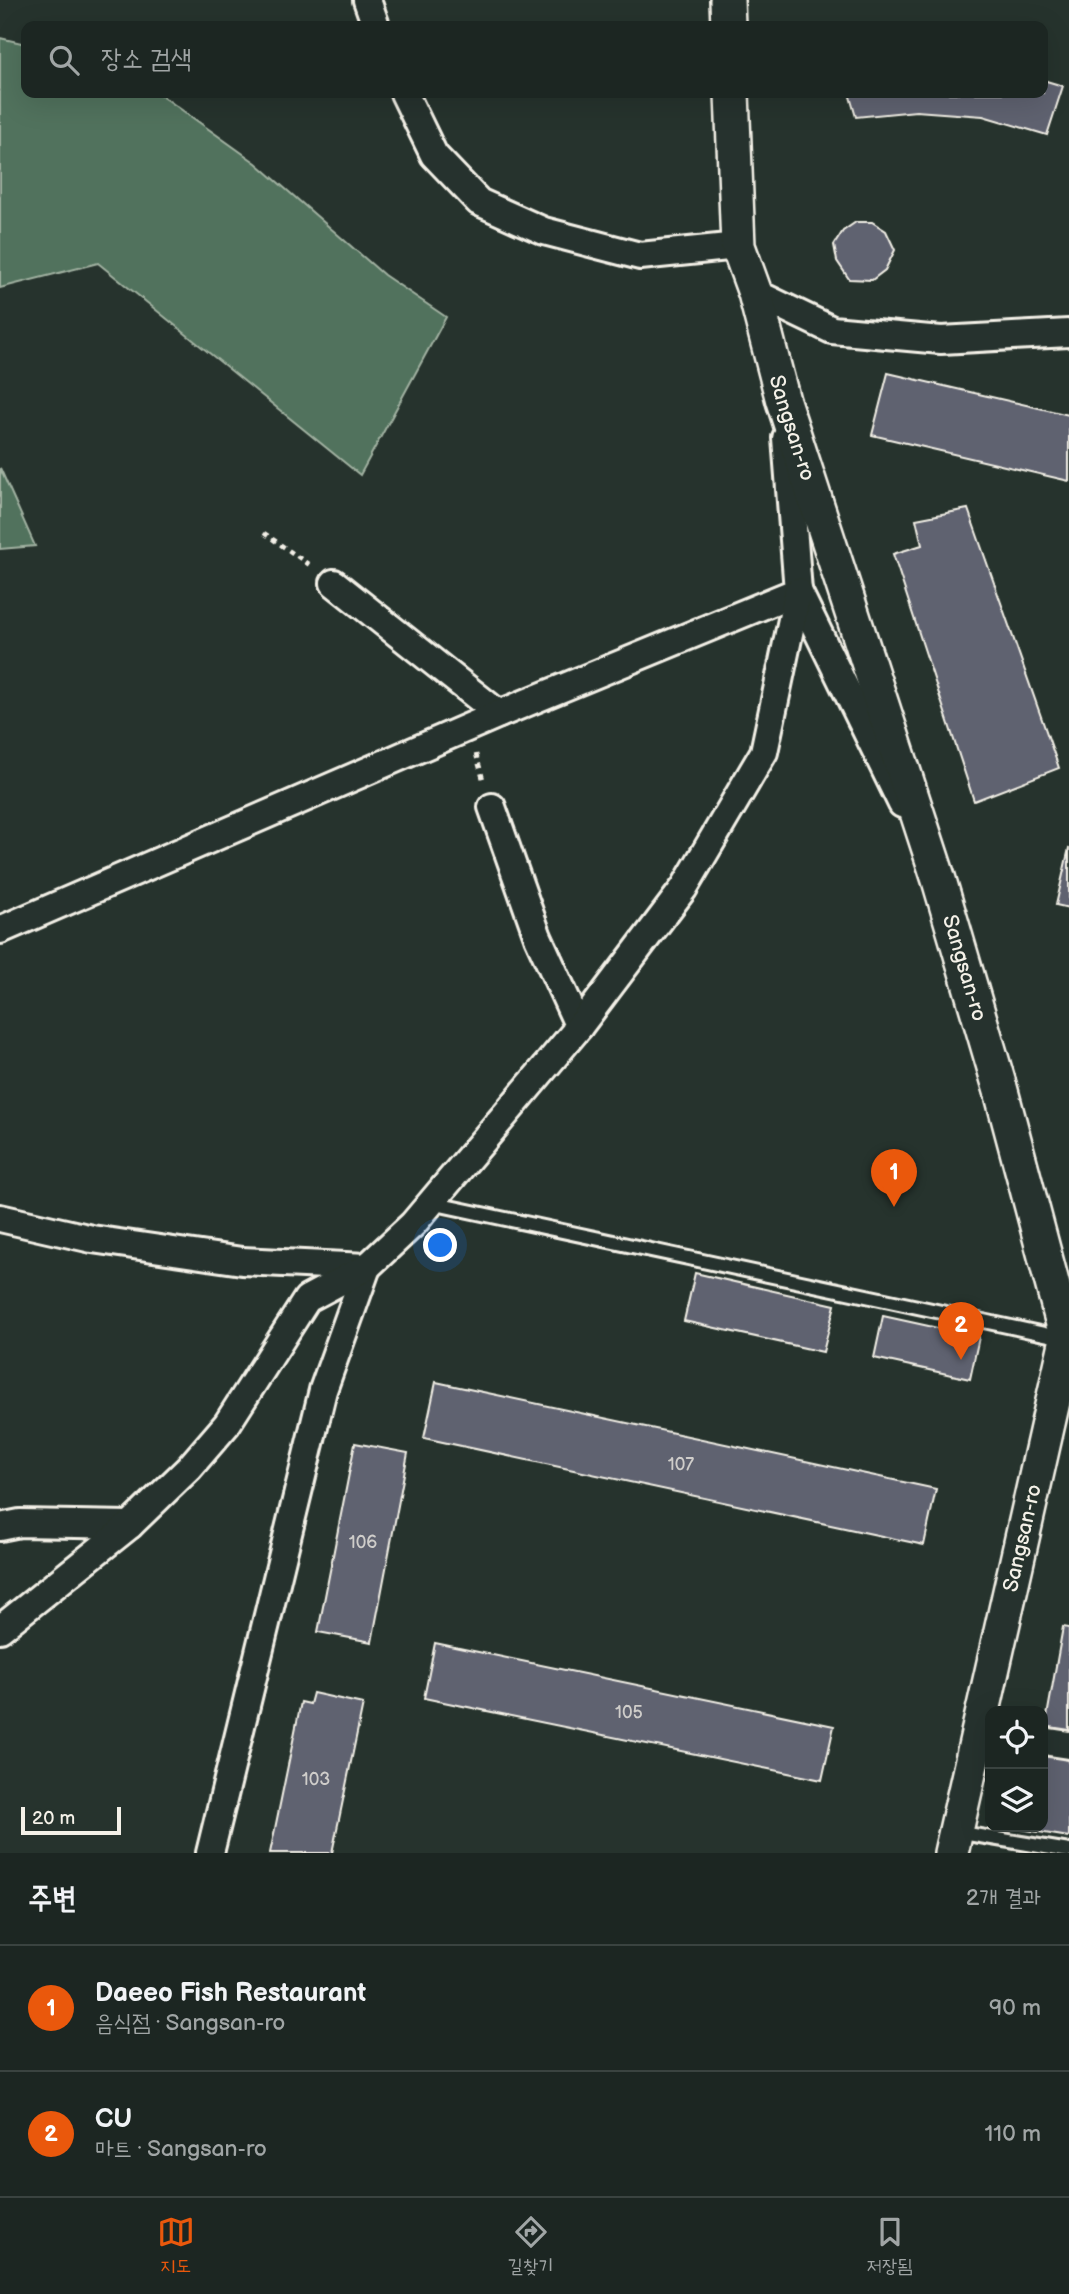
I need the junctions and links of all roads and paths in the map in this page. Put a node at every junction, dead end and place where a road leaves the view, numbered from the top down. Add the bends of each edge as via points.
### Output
1 (367, 0) edge
2 (727, 0) edge
3 (374, 21) edge
4 (728, 21) edge
5 (406, 98) edge
6 (732, 98) edge
7 (738, 246) junction
8 (755, 293) junction
9 (1069, 334) edge
10 (783, 401) junction
11 (264, 533) dead end
12 (334, 583) joint
13 (798, 591) junction
14 (499, 714) junction
15 (468, 729) junction
16 (492, 807) joint
17 (939, 880) junction
18 (0, 930) edge
19 (579, 1027) junction
20 (430, 1203) junction
21 (0, 1218) edge
22 (367, 1267) junction
23 (1067, 1356) edge
24 (130, 1525) junction
25 (0, 1527) edge
26 (0, 1629) edge
27 (984, 1731) edge
28 (1048, 1742) edge
29 (1069, 1745) edge
30 (954, 1843) edge
31 (1069, 1852) edge
32 (210, 1853) edge

1 - 3 street
2 - 4 street
5 - 7 street via 434,155 479,202 544,231 640,256
6 - 7 street, Sangsan-ro
7 - 8 street, Sangsan-ro
8 - 9 street via 832,330 941,340
8 - 10 street, Sangsan-ro
10 - 13 street
10 - 17 street, Sangsan-ro
11 - 12 path
12 - 14 street
13 - 14 street
13 - 17 street
13 - 19 street via 764,752 684,888
14 - 15 street
15 - 16 path
15 - 18 street
16 - 19 street via 538,937
17 - 23 street, Sangsan-ro via 1001,1091
19 - 20 street
20 - 22 street
20 - 23 lane
21 - 22 street via 92,1239 242,1261
22 - 24 street via 307,1299 227,1424
22 - 32 street via 323,1390
23 - 27 street, Sangsan-ro
24 - 25 street via 20,1523
24 - 26 street
27 - 30 street, Sangsan-ro
28 - 29 street
30 - 31 lane

